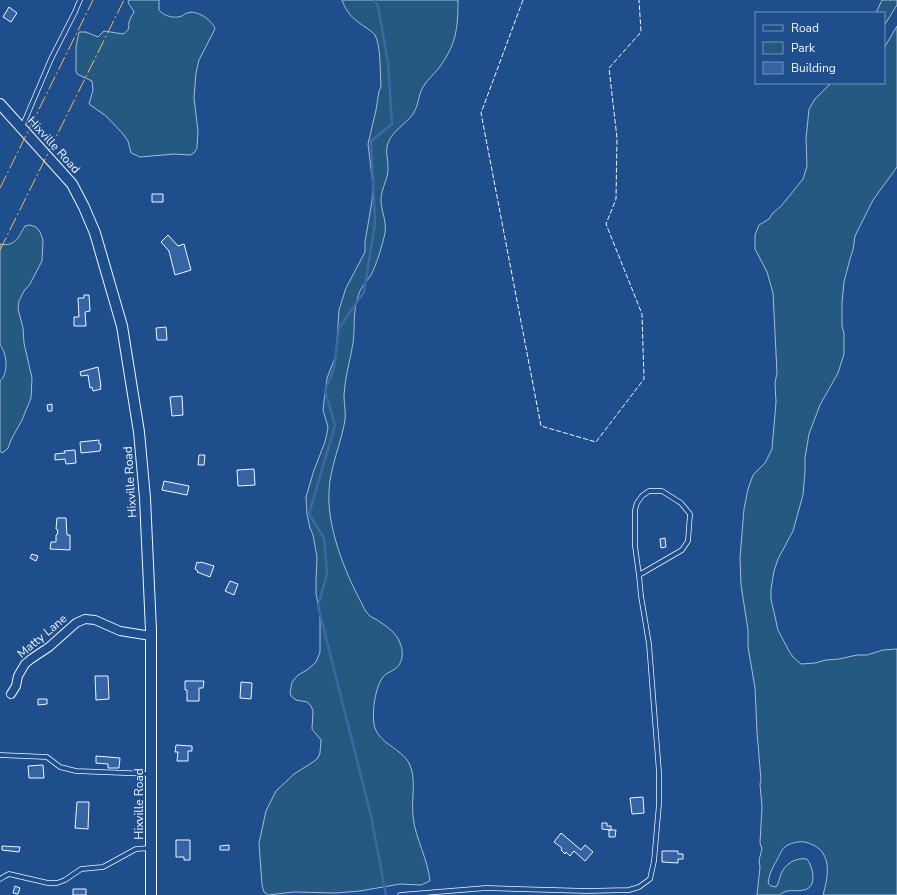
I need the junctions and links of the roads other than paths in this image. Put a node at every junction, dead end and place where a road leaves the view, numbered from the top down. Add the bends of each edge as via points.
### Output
1 (80, 0) edge
2 (1, 107) edge
3 (22, 128) junction
4 (639, 575) junction
5 (151, 636) junction
6 (11, 694) dead end
7 (0, 755) edge
8 (152, 774) junction
9 (152, 848) junction
10 (0, 879) edge
11 (151, 895) edge
12 (400, 895) edge

1 - 3 lane via 51,59
2 - 3 street, Hixville Road
3 - 5 street, Hixville Road via 72,184 84,207 95,233 122,326 139,432 145,498
4 - 4 lane via 682,550 688,541 690,514 681,503 662,491 649,491 642,496 635,510 634,546
4 - 12 lane via 649,644 659,772 659,804 650,879 629,890 486,888
5 - 6 street, Matty Lane via 120,631 95,620 85,619 76,623 25,664
5 - 8 street, Hixville Road
7 - 8 lane via 47,756 60,767 76,770
8 - 9 street, Hixville Road
9 - 10 lane via 136,849 104,867 81,869 57,883 9,874
9 - 11 street, Hixville Road

